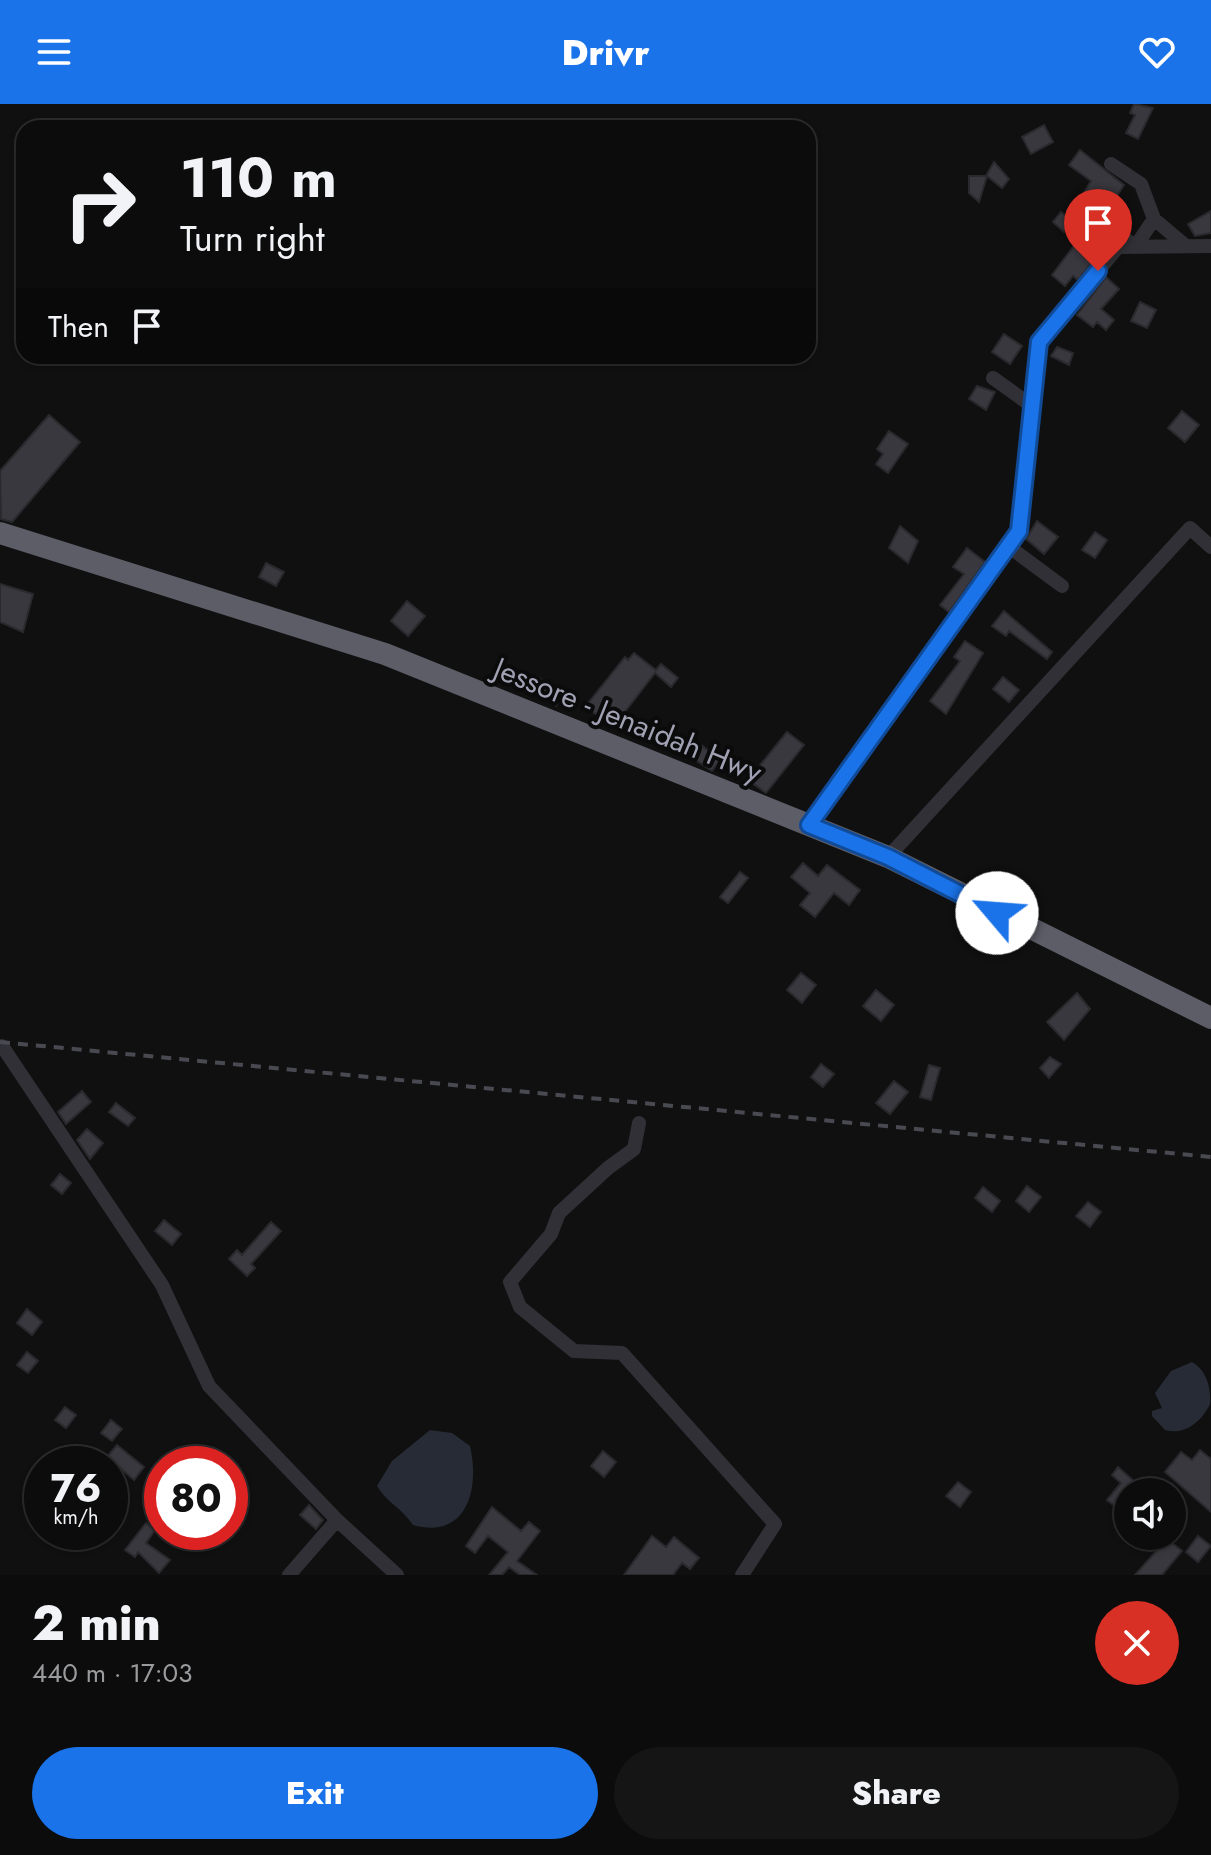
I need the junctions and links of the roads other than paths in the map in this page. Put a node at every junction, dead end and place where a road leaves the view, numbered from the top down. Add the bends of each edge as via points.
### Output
1 (1111, 164) dead end
2 (1154, 219) junction
3 (1113, 228) dead end
4 (1186, 246) junction
5 (1211, 246) edge
6 (1135, 247) junction
7 (993, 378) dead end
8 (1032, 406) junction
9 (0, 533) edge
10 (1008, 546) junction
11 (1211, 547) edge
12 (1062, 586) dead end
13 (809, 825) junction
14 (888, 857) junction
15 (1211, 1018) edge
16 (2, 1046) edge
17 (639, 1123) dead end
18 (337, 1520) junction
19 (289, 1575) edge
20 (397, 1575) edge
21 (742, 1575) edge

1 - 2 street via 1141,184
2 - 4 street
2 - 6 street
3 - 6 street
4 - 5 street
4 - 6 street
6 - 8 street via 1118,247 1039,342
7 - 8 street
8 - 10 street via 1019,531
9 - 13 highway, Jessore - Jenaidah Hwy via 385,654
10 - 12 street
10 - 13 street
11 - 14 street via 1190,528
13 - 14 highway, Jessore - Jenaidah Hwy
14 - 15 highway, Jessore - Jenaidah Hwy
16 - 18 street via 162,1285 209,1386
17 - 21 street via 634,1149 559,1213 551,1234 510,1282 520,1307 574,1351 622,1353 775,1524
18 - 19 street
18 - 20 street

